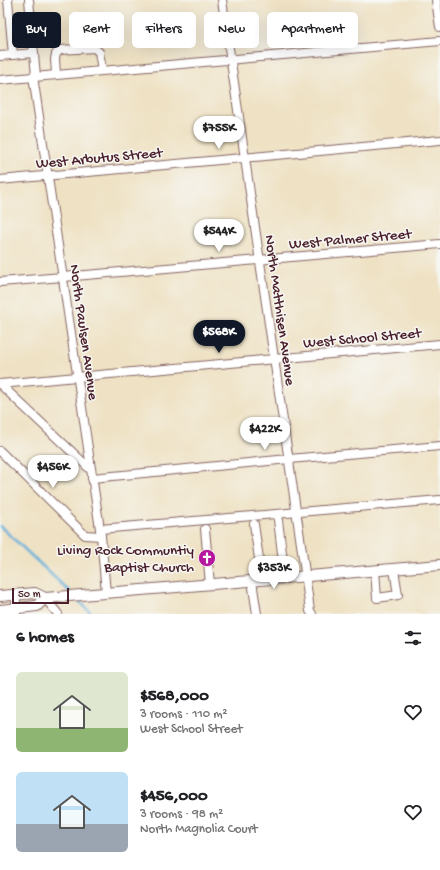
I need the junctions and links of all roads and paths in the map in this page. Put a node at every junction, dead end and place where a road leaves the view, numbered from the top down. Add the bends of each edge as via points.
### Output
1 (8, 0) edge
2 (29, 0) edge
3 (222, 0) edge
4 (436, 0) edge
5 (440, 27) edge
6 (440, 41) edge
7 (34, 53) junction
8 (13, 55) junction
9 (0, 56) edge
10 (230, 59) junction
11 (102, 70) junction
12 (56, 74) junction
13 (34, 76) junction
14 (0, 80) edge
15 (440, 140) edge
16 (245, 158) junction
17 (48, 176) junction
18 (0, 180) edge
19 (440, 244) edge
20 (260, 260) junction
21 (63, 277) junction
22 (0, 282) edge
23 (440, 344) edge
24 (274, 359) junction
25 (77, 376) junction
26 (0, 384) edge
27 (440, 446) edge
28 (0, 452) edge
29 (289, 459) junction
30 (91, 474) junction
31 (440, 500) edge
32 (296, 513) junction
33 (278, 520) dead end
34 (254, 524) dead end
35 (204, 529) dead end
36 (100, 533) junction
37 (440, 565) edge
38 (394, 569) junction
39 (375, 570) junction
40 (306, 576) junction
41 (285, 578) junction
42 (257, 580) junction
43 (210, 584) junction
44 (106, 593) junction
45 (16, 594) junction
46 (0, 596) edge
47 (45, 598) junction
48 (0, 610) edge
49 (16, 611) edge
50 (58, 614) edge
51 (257, 614) edge
52 (312, 614) edge

1 - 8 street
2 - 7 street, North Paulsen Avenue
3 - 10 street, North Matthisen Avenue
4 - 5 street
6 - 10 street
7 - 8 street
7 - 13 street, North Paulsen Avenue
8 - 9 street
10 - 11 street
10 - 16 street, North Matthisen Avenue
11 - 12 street
11 - 12 street via 99,52 94,48 60,50 55,59
12 - 13 street
13 - 14 street
13 - 17 street, North Paulsen Avenue
15 - 16 street, West Arbutus Street
16 - 17 street, West Arbutus Street
16 - 20 street, North Matthisen Avenue
17 - 18 street, West Arbutus Street
17 - 21 street, North Paulsen Avenue
19 - 20 street, West Palmer Street
20 - 21 street, West Palmer Street
20 - 24 street, North Matthisen Avenue
21 - 22 street, West Palmer Street
21 - 25 street, North Paulsen Avenue
23 - 24 street, West School Street
24 - 25 street, West School Street
24 - 29 street, North Matthisen Avenue
25 - 26 street, West School Street
25 - 30 street, North Paulsen Avenue
26 - 30 street
27 - 29 street
28 - 36 street via 85,535
29 - 30 street
29 - 32 street, North Matthisen Avenue
30 - 36 street, North Paulsen Avenue
31 - 32 street
32 - 36 street
32 - 40 street, North Matthisen Avenue
33 - 41 street
34 - 42 street
35 - 43 street
36 - 44 street, North Paulsen Avenue
37 - 38 main road
38 - 39 main road
38 - 39 street via 398,595 377,598
39 - 40 main road
40 - 41 main road
40 - 52 street, North Matthisen Avenue
41 - 42 main road
42 - 43 main road
42 - 51 street
43 - 44 main road
44 - 47 main road
45 - 46 main road
45 - 47 main road via 35,593
45 - 49 street
47 - 49 main road via 37,606
47 - 50 street
48 - 49 main road

